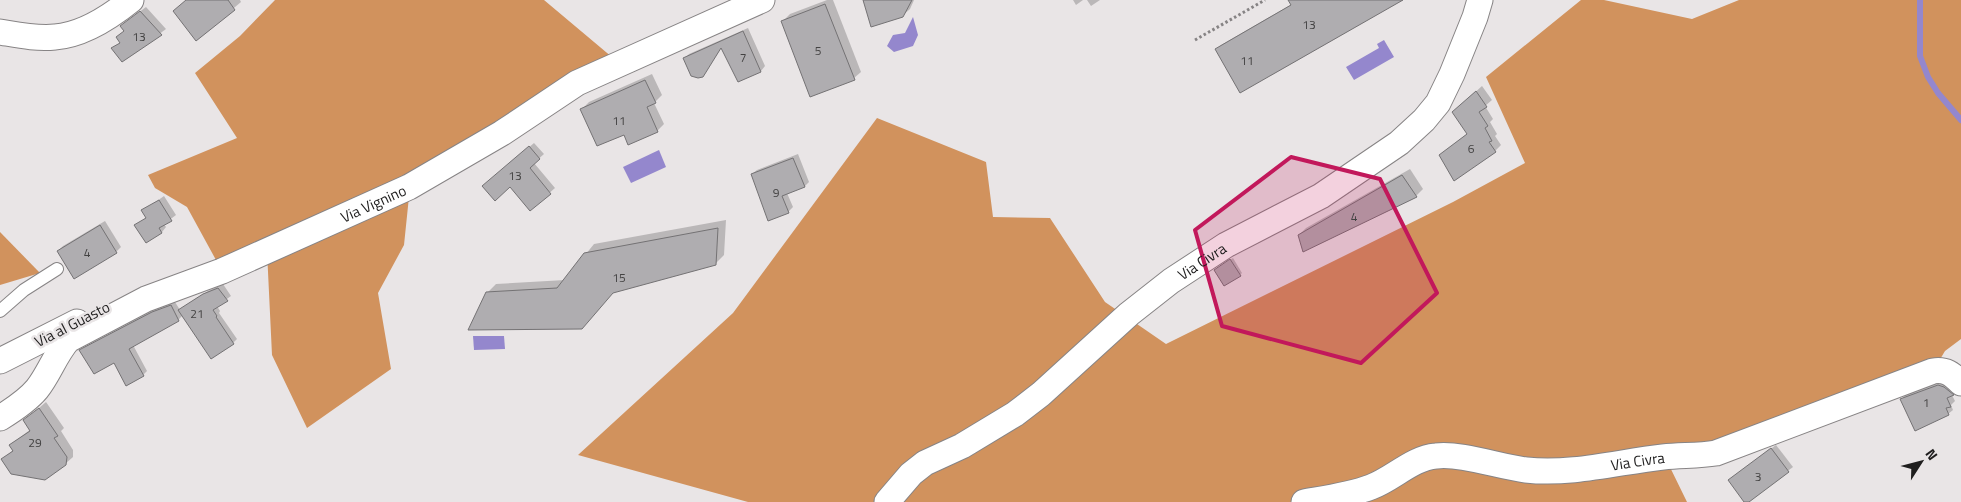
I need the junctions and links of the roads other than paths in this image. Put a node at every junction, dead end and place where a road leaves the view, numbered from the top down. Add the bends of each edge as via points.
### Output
1 (131, 0) edge
2 (762, 0) edge
3 (1480, 0) edge
4 (0, 32) edge
5 (57, 269) dead end
6 (146, 299) junction
7 (0, 311) edge
8 (0, 361) edge
9 (1961, 383) edge
10 (0, 418) edge
11 (887, 502) edge
12 (1304, 502) edge

1 - 4 street via 108,17 68,35 45,38
2 - 6 street, Via Vignino via 577,83 502,133 410,187 222,271
3 - 11 street, Via Civra via 1438,103 1399,143 1321,196 1226,245 1171,281 1129,314 1041,394 1015,414 910,474
5 - 7 lane via 24,290
6 - 8 street, Via al Guasto via 130,296 121,299
6 - 10 street, Via Vignino via 68,340 37,389
9 - 12 street, Via Civra via 1950,372 1933,371 1716,453 1554,470 1527,470 1434,456 1416,462 1371,487

